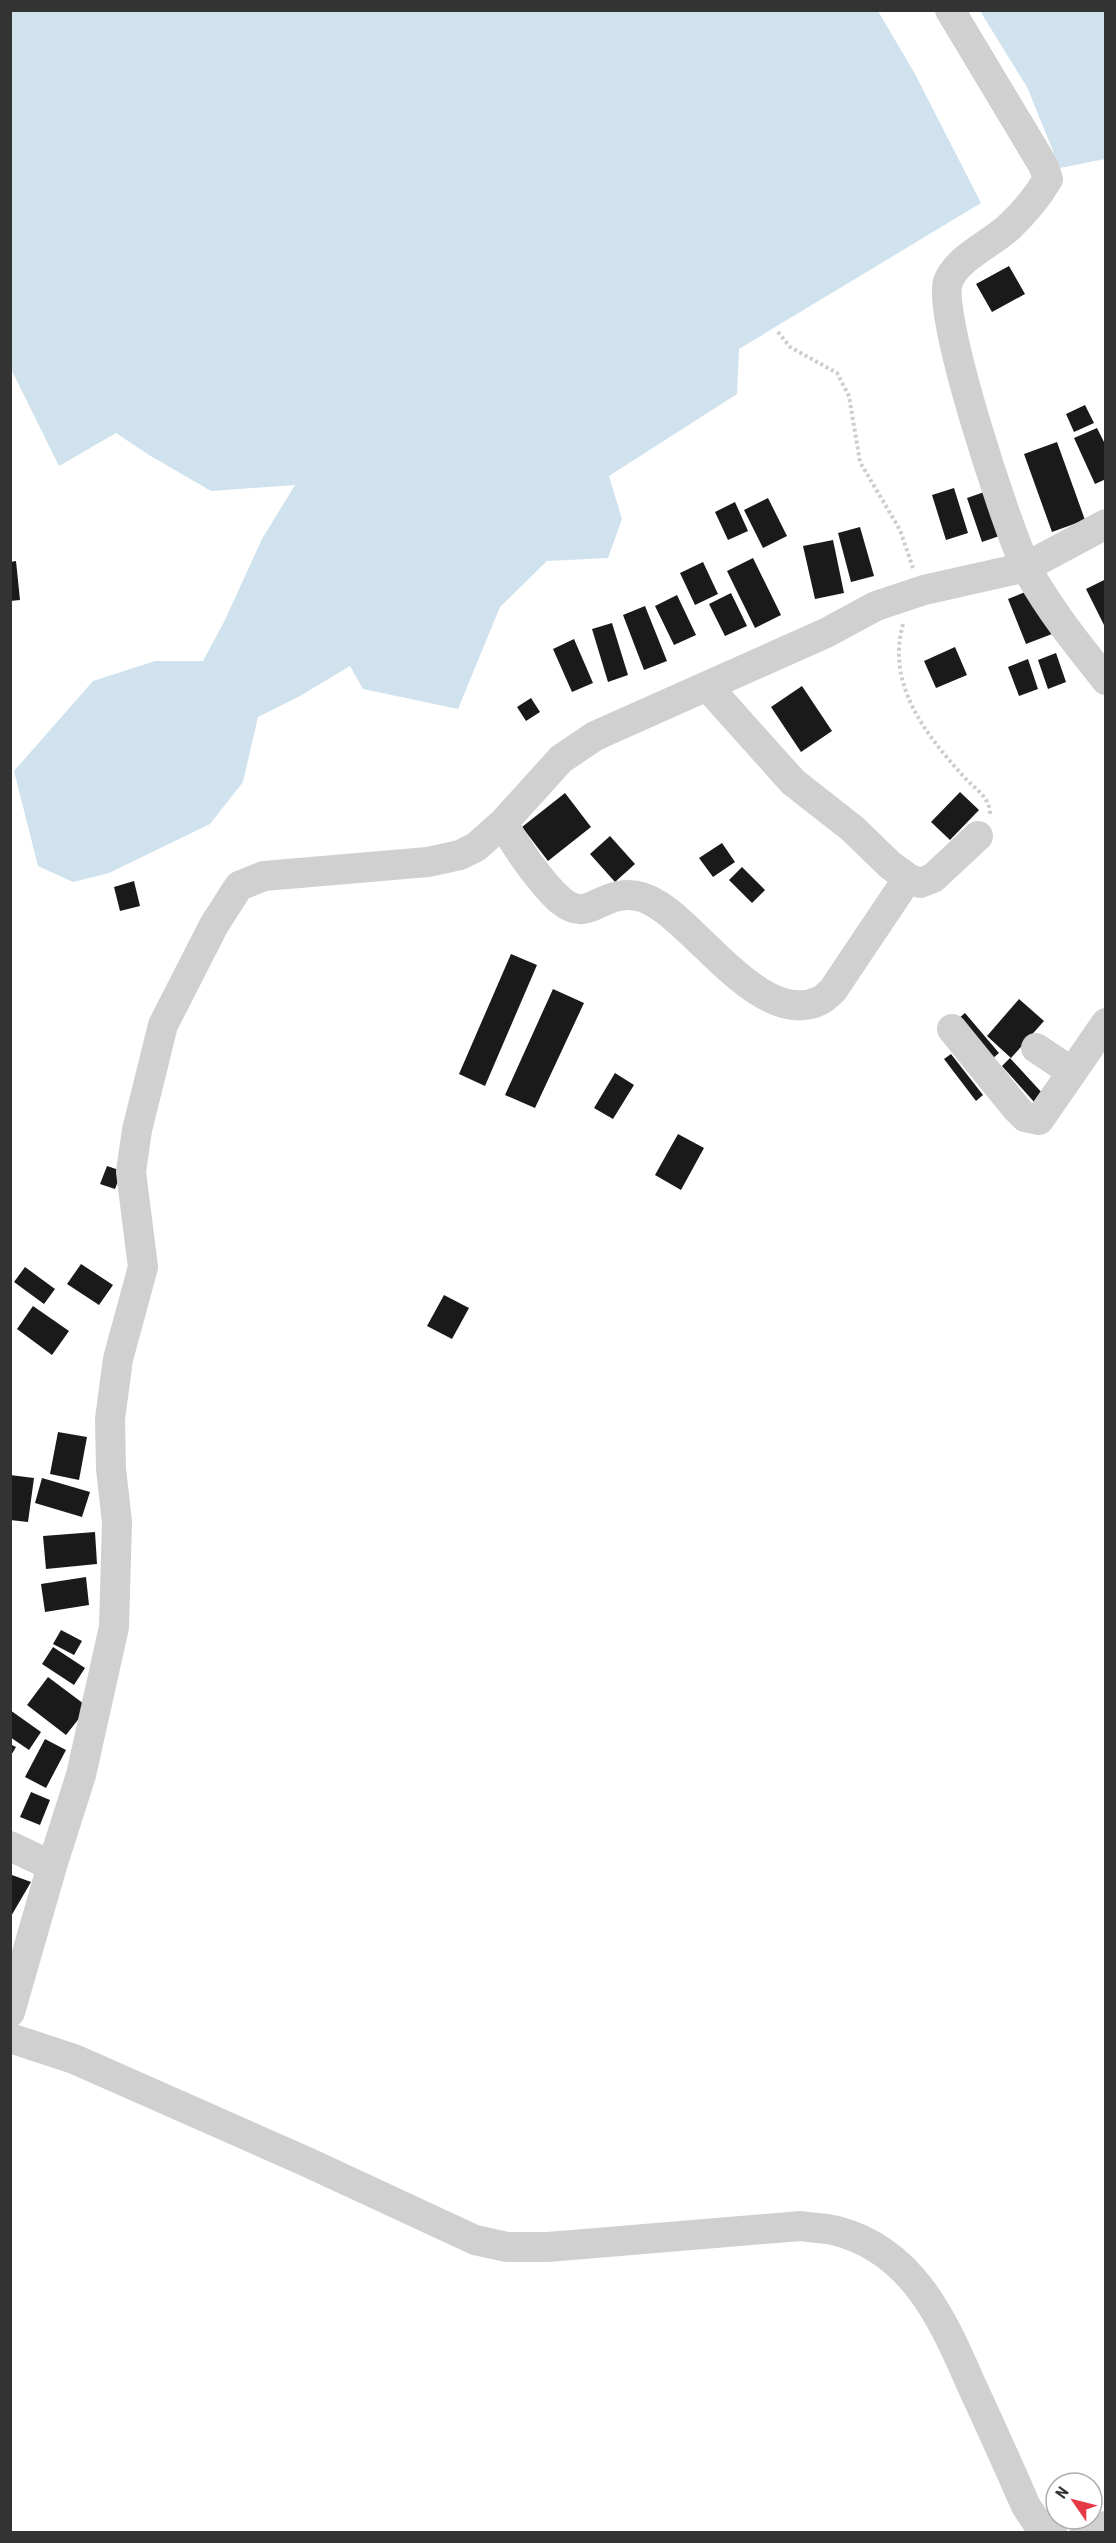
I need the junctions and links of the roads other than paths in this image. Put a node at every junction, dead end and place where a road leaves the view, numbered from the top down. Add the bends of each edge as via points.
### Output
1 (950, 10) edge
2 (1106, 524) edge
3 (1026, 567) junction
4 (1106, 680) edge
5 (707, 686) junction
6 (503, 823) junction
7 (978, 836) road end
8 (908, 878) junction
9 (1106, 1023) edge
10 (952, 1029) dead end
11 (1036, 1048) dead end
12 (1072, 1072) junction
13 (10, 1846) edge
14 (52, 1866) junction
15 (10, 2012) edge
16 (10, 2038) edge
17 (1106, 2526) edge
18 (1052, 2532) edge
19 (1085, 2532) edge

1 - 3 street via 1043,165 1048,180 1008,228 952,272 946,285 952,331 976,424
2 - 3 street
3 - 4 street via 1051,609
3 - 5 street via 917,592 876,606 826,633
5 - 6 street via 595,736 561,759
5 - 8 street via 793,782
6 - 8 street via 518,850 561,900 577,910 616,896 635,894 659,905 720,960 784,1005 820,1001 833,990
6 - 14 street via 476,847 460,855 428,862 272,875 239,886 214,925 163,1025 137,1130 131,1172 143,1267 118,1359 110,1419 117,1522 114,1627 81,1775
7 - 8 street via 933,878 920,883
9 - 12 street
10 - 12 street via 1025,1117 1039,1120
11 - 12 street
13 - 14 street
14 - 15 street
16 - 18 street via 74,2059 475,2240 507,2247 548,2247 801,2226 838,2231 870,2245 920,2285 946,2327 1026,2506 1036,2521
17 - 19 street

